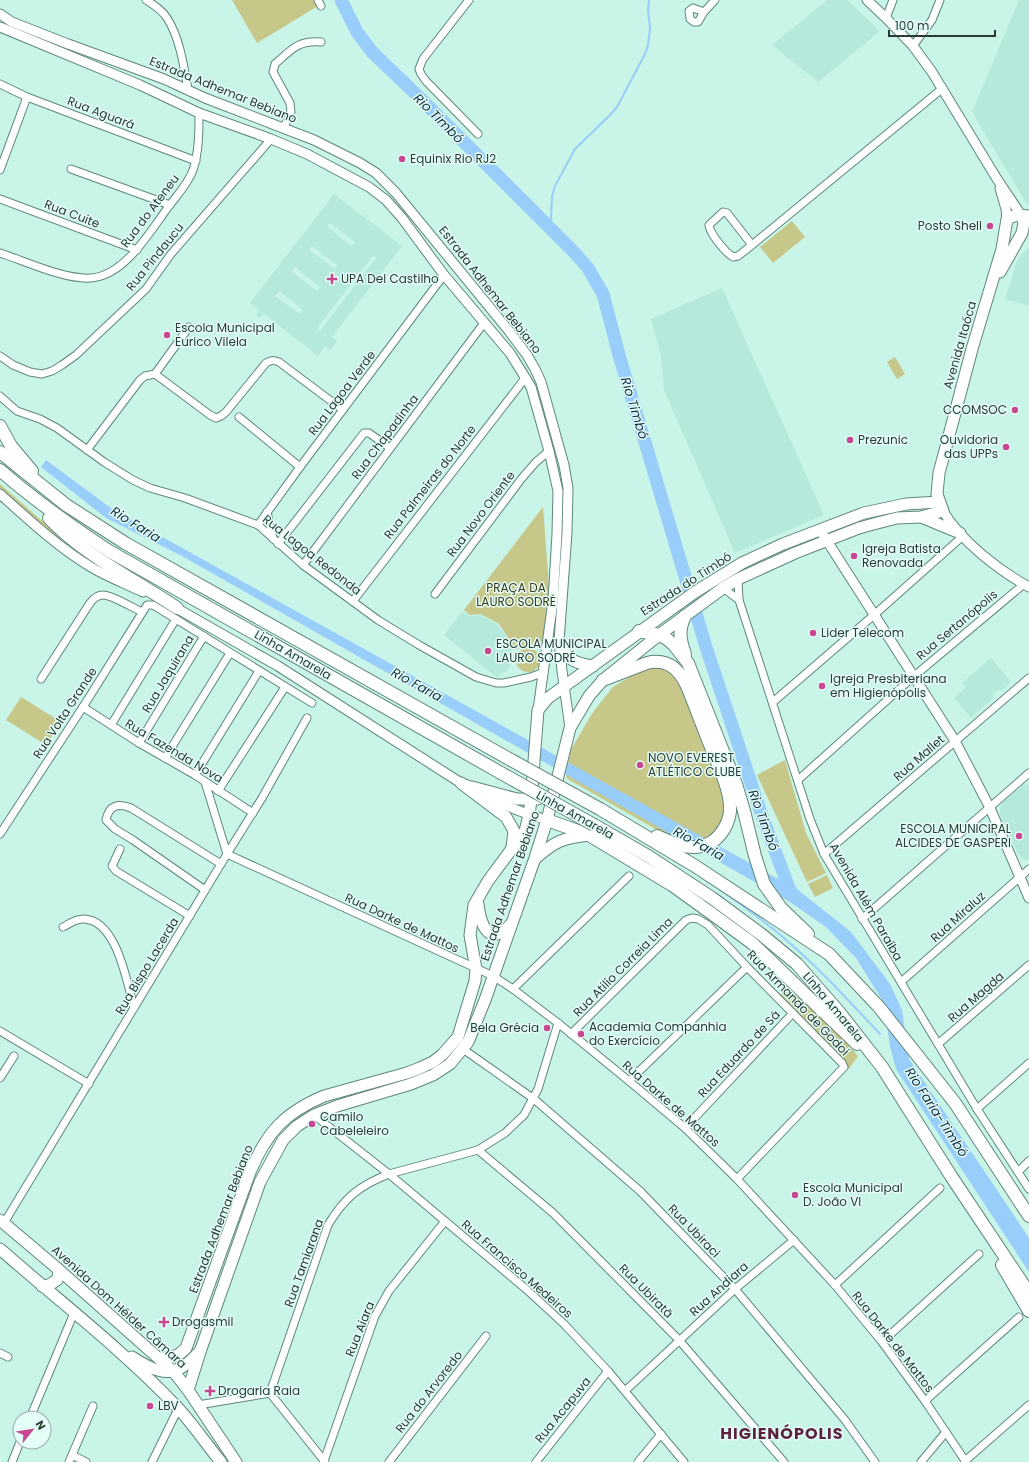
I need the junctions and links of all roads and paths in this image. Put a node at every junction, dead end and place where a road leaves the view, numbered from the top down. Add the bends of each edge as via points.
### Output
1 (146, 0) edge
2 (469, 0) edge
3 (715, 0) edge
4 (867, 0) edge
5 (893, 0) edge
6 (940, 0) edge
7 (704, 12) dead end
8 (0, 14) edge
9 (886, 18) junction
10 (0, 27) edge
11 (321, 42) dead end
12 (913, 46) junction
13 (0, 84) edge
14 (943, 88) junction
15 (188, 90) junction
16 (27, 97) junction
17 (205, 98) junction
18 (199, 113) junction
19 (284, 127) junction
20 (478, 134) dead end
21 (271, 139) junction
22 (346, 155) junction
23 (196, 161) junction
24 (71, 169) dead end
25 (0, 170) edge
26 (338, 170) junction
27 (997, 179) junction
28 (0, 199) edge
29 (170, 205) junction
30 (1025, 215) edge
31 (1006, 224) junction
32 (1025, 233) edge
33 (752, 245) junction
34 (137, 250) junction
35 (444, 250) junction
36 (0, 253) edge
37 (444, 275) junction
38 (992, 283) junction
39 (470, 284) junction
40 (484, 323) junction
41 (189, 327) dead end
42 (0, 356) edge
43 (154, 374) junction
44 (526, 377) junction
45 (0, 396) edge
46 (343, 410) junction
47 (240, 417) dead end
48 (0, 426) edge
49 (390, 448) junction
50 (87, 450) junction
51 (549, 451) junction
52 (0, 452) edge
53 (300, 467) junction
54 (0, 470) edge
55 (939, 473) junction
56 (48, 492) junction
57 (0, 494) edge
58 (33, 498) junction
59 (918, 503) junction
60 (941, 507) junction
61 (267, 512) junction
62 (921, 517) junction
63 (258, 525) junction
64 (820, 530) junction
65 (961, 534) junction
66 (826, 540) junction
67 (276, 541) junction
68 (303, 565) junction
69 (725, 573) junction
70 (731, 584) junction
71 (1026, 586) edge
72 (435, 594) dead end
73 (739, 600) junction
74 (352, 601) junction
75 (691, 611) junction
76 (142, 612) junction
77 (177, 613) junction
78 (874, 615) junction
79 (639, 631) junction
80 (659, 635) junction
81 (204, 636) junction
82 (560, 641) junction
83 (230, 653) junction
84 (688, 663) junction
85 (593, 666) junction
86 (259, 671) junction
87 (543, 676) junction
88 (913, 677) junction
89 (1029, 678) edge
90 (41, 679) dead end
91 (603, 680) junction
92 (564, 686) junction
93 (285, 687) junction
94 (773, 702) junction
95 (312, 703) dead end
96 (83, 707) junction
97 (538, 710) junction
98 (307, 718) dead end
99 (111, 725) junction
100 (570, 728) junction
101 (955, 741) junction
102 (139, 743) junction
103 (166, 758) junction
104 (1029, 773) edge
105 (195, 775) junction
106 (798, 780) junction
107 (205, 782) junction
108 (461, 782) junction
109 (472, 787) junction
110 (218, 791) junction
111 (553, 796) junction
112 (531, 800) junction
113 (990, 808) junction
114 (253, 813) junction
115 (529, 815) junction
116 (547, 820) junction
117 (591, 830) junction
118 (634, 830) junction
119 (0, 834) edge
120 (120, 849) dead end
121 (511, 851) junction
122 (227, 854) junction
123 (824, 854) junction
124 (535, 858) junction
125 (221, 864) junction
126 (1029, 869) edge
127 (629, 876) dead end
128 (1020, 877) junction
129 (205, 890) junction
130 (1029, 898) edge
131 (477, 899) junction
132 (190, 916) junction
133 (692, 918) joint
134 (862, 919) junction
135 (514, 921) junction
136 (62, 927) dead end
137 (829, 954) junction
138 (1029, 965) edge
139 (747, 966) junction
140 (476, 969) junction
141 (493, 976) junction
142 (901, 982) junction
143 (513, 989) junction
144 (134, 1008) junction
145 (792, 1013) junction
146 (558, 1023) junction
147 (0, 1030) edge
148 (571, 1034) junction
149 (938, 1044) junction
150 (463, 1049) junction
151 (14, 1056) dead end
152 (1029, 1063) edge
153 (0, 1078) edge
154 (629, 1080) junction
155 (89, 1084) junction
156 (534, 1099) junction
157 (977, 1109) junction
158 (314, 1115) junction
159 (685, 1128) junction
160 (478, 1150) junction
161 (1029, 1161) edge
162 (1018, 1172) junction
163 (389, 1174) junction
164 (737, 1179) junction
165 (940, 1188) dead end
166 (1029, 1189) edge
167 (966, 1200) junction
168 (1029, 1216) edge
169 (445, 1221) junction
170 (2, 1222) edge
171 (794, 1240) junction
172 (0, 1249) edge
173 (979, 1254) dead end
174 (58, 1269) junction
175 (835, 1285) junction
176 (42, 1286) junction
177 (735, 1289) junction
178 (1029, 1293) edge
179 (74, 1313) junction
180 (1024, 1314) edge
181 (93, 1328) junction
182 (486, 1336) dead end
183 (679, 1340) junction
184 (882, 1342) junction
185 (201, 1349) junction
186 (0, 1353) edge
187 (8, 1357) dead end
188 (160, 1358) junction
189 (608, 1371) junction
190 (174, 1372) junction
191 (188, 1390) junction
192 (626, 1390) junction
193 (270, 1393) junction
194 (925, 1401) junction
195 (198, 1405) junction
196 (92, 1406) dead end
197 (1029, 1406) edge
198 (178, 1409) junction
199 (33, 1410) edge
200 (946, 1432) junction
201 (661, 1434) junction
202 (17, 1450) edge
203 (72, 1455) junction
204 (12, 1462) edge
205 (69, 1462) edge
206 (86, 1462) edge
207 (152, 1462) edge
208 (221, 1462) edge
209 (236, 1462) edge
210 (324, 1462) edge
211 (389, 1462) edge
212 (536, 1462) edge
213 (638, 1462) edge
214 (684, 1462) edge
215 (784, 1462) edge
216 (875, 1462) edge
217 (921, 1462) edge
218 (965, 1462) edge

1 - 15 street via 168,19 184,63
2 - 20 street via 423,59 419,69 426,81
3 - 7 street
4 - 9 main road, Avenida Itaóca
5 - 9 street
6 - 12 street via 932,20
8 - 15 main road, Estrada Adhemar Bebiano via 12,22
9 - 12 main road, Avenida Itaóca
10 - 18 main road, Estrada Adhemar Bebiano via 140,85
11 - 19 street via 310,41 296,46 273,68 291,108
12 - 14 main road, Avenida Itaóca
13 - 16 street, Rua Aguará
14 - 27 main road, Avenida Itaóca
14 - 33 street
15 - 17 main road, Estrada Adhemar Bebiano
16 - 23 street, Rua Aguará
16 - 25 street
17 - 18 main road via 198,103
17 - 19 main road, Estrada Adhemar Bebiano
18 - 21 main road, Estrada Adhemar Bebiano
18 - 23 street, Rua do Ateneu
19 - 22 main road, Estrada Adhemar Bebiano
21 - 26 main road, Estrada Adhemar Bebiano
21 - 42 street, Rua Pindaucu via 171,254 146,289 76,355 52,371 42,374 13,365
22 - 26 main road
22 - 35 main road, Estrada Adhemar Bebiano via 385,181
23 - 29 street, Rua do Ateneu via 186,184
24 - 29 street
26 - 37 main road, Estrada Adhemar Bebiano via 370,187 386,200
27 - 30 main road, Avenida Itaóca
27 - 31 main road, Avenida Itaóca via 1003,197
28 - 34 street, Rua Cuite
29 - 34 street, Rua do Ateneu
30 - 31 main road via 1016,215
30 - 32 main road
31 - 32 main road
31 - 38 main road, Avenida Itaóca
32 - 38 main road, Avenida Itaóca
33 - 33 street via 733,257 712,234 709,225 723,212 727,213
34 - 36 street, Rua do Ateneu via 122,264 93,278 63,274
35 - 37 main road
35 - 39 main road, Estrada Adhemar Bebiano
37 - 39 main road
37 - 40 main road, Estrada Adhemar Bebiano
37 - 46 street, Rua Lagoa Verde
38 - 55 main road, Avenida Itaóca
39 - 82 main road, Estrada Adhemar Bebiano via 509,330 536,369 564,465 568,508
40 - 44 main road, Estrada Adhemar Bebiano via 510,352
40 - 49 street, Rua Chapadinha
41 - 43 street
43 - 46 street via 216,418 226,412 266,363 274,360
43 - 50 street via 144,376 140,380
44 - 51 main road, Estrada Adhemar Bebiano
44 - 74 street, Rua Palmeiras do Norte
45 - 50 street, Rua Lagoa Redonda via 17,412 40,419 57,428
46 - 53 street, Rua Lagoa Verde
47 - 53 street
48 - 56 highway via 11,446
49 - 67 street via 369,433 364,433
49 - 68 street, Rua Chapadinha
50 - 63 street, Rua Lagoa Redonda via 115,470 150,488
51 - 72 street, Rua Novo Oriente via 522,478
51 - 87 main road, Estrada Adhemar Bebiano via 556,479 558,506 553,601
52 - 56 highway, Linha Amarela
53 - 61 street, Rua Lagoa Verde
54 - 58 highway, Linha Amarela
55 - 59 main road via 931,494
55 - 60 main road, Avenida Itaóca via 937,494
56 - 118 highway, Linha Amarela, bridge via 124,544
57 - 77 main road, Linha Amarela via 54,542 86,564
58 - 77 highway via 57,526 93,555
58 - 117 highway, Linha Amarela, bridge via 134,566 501,773
59 - 60 main road, Estrada do Timbó
59 - 64 main road, Estrada do Timbó via 864,513
60 - 62 main road, Estrada do Timbó
60 - 65 main road
61 - 63 street, Rua Lagoa Verde
61 - 67 street
62 - 65 main road
62 - 66 main road, Estrada do Timbó via 897,518
63 - 67 street, Rua Lagoa Redonda
64 - 66 main road
64 - 69 main road, Estrada do Timbó via 767,551
65 - 71 main road via 989,560
65 - 78 street
66 - 70 main road, Estrada do Timbó
66 - 78 main road
67 - 68 street, Rua Lagoa Redonda
68 - 74 street, Rua Lagoa Redonda
69 - 70 main road
69 - 79 main road, Estrada do Timbó
70 - 73 street
70 - 73 street, Avenida Além Paraíba
70 - 75 main road, Estrada do Timbó
71 - 88 street, Rua Sertanópolis
73 - 94 street, Avenida Além Paraíba
74 - 87 street, Rua Lagoa Redonda via 395,630 476,677 500,683
75 - 80 main road, Estrada do Timbó
75 - 84 highway via 681,625 680,634
76 - 77 street, Rua Volta Grande via 149,604
76 - 90 street via 108,596 94,598
76 - 96 street, Rua Volta Grande
77 - 81 street
77 - 99 street
77 - 108 main road, Linha Amarela via 284,670
78 - 88 main road
78 - 94 street
79 - 80 highway
79 - 85 main road, Estrada do Timbó
80 - 84 highway via 674,645
80 - 91 main road, Estrada do Timbó
81 - 83 street
81 - 102 street, Rua Jaquirana
82 - 85 main road via 569,658 580,664
82 - 92 main road, Estrada Adhemar Bebiano
83 - 86 street
83 - 103 street
84 - 137 highway via 736,784 764,884 781,908
85 - 92 main road, Estrada do Timbó
86 - 93 street
86 - 105 street
87 - 97 main road, Estrada Adhemar Bebiano
88 - 101 main road
88 - 106 street, Rua Sertanópolis
89 - 101 street, Rua Mallet
91 - 100 main road, Estrada do Timbó
91 - 118 highway via 654,661 671,665 680,673 690,693 727,789 730,812 722,833 701,847 689,848
92 - 97 main road, Estrada do Timbó via 548,698
92 - 100 main road, Estrada Adhemar Bebiano
93 - 95 street
93 - 110 street
94 - 106 street, Avenida Além Paraíba
96 - 99 street, Rua Fazenda Nova
96 - 119 street, Rua Volta Grande
97 - 112 main road, Estrada Adhemar Bebiano
98 - 114 street, Rua Bispo Lacerda
99 - 102 street, Rua Fazenda Nova
100 - 111 main road, Estrada Adhemar Bebiano
101 - 113 main road
101 - 123 street, Rua Mallet
102 - 103 street, Rua Fazenda Nova
103 - 105 street, Rua Fazenda Nova
104 - 113 street
105 - 107 street, Rua Fazenda Nova
106 - 123 street, Avenida Além Paraíba
107 - 110 street, Rua Fazenda Nova
107 - 122 street
108 - 109 main road, Linha Amarela
108 - 121 main road via 506,817 514,832
109 - 112 main road
109 - 115 main road, Linha Amarela via 503,805
110 - 114 street, Rua Fazenda Nova
111 - 112 main road
111 - 116 main road, Estrada Adhemar Bebiano
112 - 115 main road, Estrada Adhemar Bebiano
113 - 128 main road
113 - 134 street
114 - 122 street, Rua Bispo Lacerda
115 - 116 main road, Linha Amarela
115 - 121 main road, Estrada Adhemar Bebiano via 525,831
116 - 117 highway
116 - 124 main road, Estrada Adhemar Bebiano
117 - 124 main road via 562,840
117 - 167 highway, Linha Amarela via 648,856 712,898 797,964 840,1012 882,1067
118 - 137 highway, Linha Amarela via 695,866
120 - 132 street via 112,866 116,871
121 - 131 main road, Estrada Adhemar Bebiano
122 - 125 street, Rua Bispo Lacerda
122 - 140 street, Rua Darke de Mattos
123 - 134 street, Avenida Além Paraíba
124 - 135 main road, Estrada Adhemar Bebiano
125 - 129 street, Rua Bispo Lacerda
125 - 129 street via 131,808 115,806 108,812 106,820 115,830
126 - 128 street, Rua Miraluz
127 - 143 street
128 - 130 main road
128 - 142 street, Rua Miraluz
129 - 132 street, Rua Bispo Lacerda
131 - 135 main road via 479,916 485,930 499,934
131 - 140 main road, Estrada Adhemar Bebiano via 470,935
132 - 144 street, Rua Bispo Lacerda
133 - 139 street, Rua Armando de Godoi via 703,920
133 - 148 street, Rua Atilio Correia Lima via 686,920
134 - 142 street, Avenida Além Paraíba
135 - 141 main road, Estrada Adhemar Bebiano
136 - 144 street via 84,919 94,922 104,930 118,952
137 - 168 highway, Linha Amarela via 878,1007 955,1103
138 - 149 street, Rua Magda
139 - 145 street, Rua Armando de Godoi
139 - 154 street
140 - 141 street, Rua Darke de Mattos
140 - 188 main road, Estrada Adhemar Bebiano via 472,993 458,1037 442,1055 433,1062 407,1073 314,1100 293,1112 273,1131 257,1155 250,1172 186,1348 176,1356
141 - 143 street, Rua Darke de Mattos
141 - 150 main road, Estrada Adhemar Bebiano
142 - 149 street, Avenida Além Paraíba
143 - 146 street, Rua Darke de Mattos
144 - 155 street, Rua Bispo Lacerda
145 - 159 street, Rua Eduardo de Sá
145 - 164 street, Rua Armando de Godoi via 844,1067
146 - 148 street, Rua Darke de Mattos
146 - 156 street, Rua Tamiarana
147 - 155 street
148 - 154 street, Rua Darke de Mattos
149 - 157 street, Avenida Além Paraíba
150 - 156 street, Rua Ubiraci
150 - 158 main road, Estrada Adhemar Bebiano via 446,1067 424,1080
151 - 153 street
152 - 157 street
154 - 159 street, Rua Darke de Mattos
155 - 170 street, Rua Bispo Lacerda
156 - 160 street, Rua Tamiarana via 524,1115 505,1133
156 - 177 street, Rua Ubiraci via 640,1191
157 - 162 street, Avenida Além Paraíba
158 - 163 street, Rua Francisco Medeiros
158 - 185 main road, Estrada Adhemar Bebiano via 282,1140 274,1153 260,1182
159 - 164 street, Rua Darke de Mattos
160 - 163 street, Rua Tamiarana
160 - 183 street, Rua Ubiratã via 553,1213
161 - 162 street
162 - 166 street, Avenida Além Paraíba
163 - 169 street, Rua Francisco Medeiros
163 - 193 street, Rua Tamiarana via 362,1186 350,1195 328,1225
164 - 171 street, Rua Darke de Mattos
165 - 175 street
167 - 178 highway, Linha Amarela
167 - 180 highway
169 - 189 street, Rua Francisco Medeiros via 526,1289 564,1324
169 - 210 street, Rua Aiara via 389,1291 375,1316
170 - 174 main road, Avenida Dom Hélder Câmara
171 - 175 street, Rua Darke de Mattos
171 - 177 street, Rua Andiara
172 - 176 main road
173 - 184 street
174 - 176 main road via 57,1280
174 - 188 main road, Avenida Dom Hélder Câmara
175 - 184 street, Rua Darke de Mattos
176 - 179 main road
177 - 183 street, Rua Andiara
177 - 216 street, Rua Ubiraci via 845,1420
179 - 181 main road
179 - 199 street
180 - 194 street
181 - 190 main road via 143,1364
181 - 198 main road
182 - 211 street, Rua do Arvoredo
183 - 192 street, Rua Andiara
183 - 215 street, Rua Ubiratã
184 - 194 street, Rua Darke de Mattos
185 - 190 main road via 189,1363
185 - 191 main road, Estrada Adhemar Bebiano
186 - 187 street
188 - 190 main road, Avenida Dom Hélder Câmara
189 - 192 street, Rua Francisco Medeiros
189 - 212 street, Rua Acapuva
190 - 191 main road, Avenida Dom Hélder Câmara
191 - 195 main road, Avenida Dom Hélder Câmara
192 - 201 street, Rua Francisco Medeiros
193 - 195 street
193 - 210 street
194 - 200 street, Rua Darke de Mattos
195 - 209 main road, Avenida Dom Hélder Câmara
196 - 203 street
197 - 218 street
198 - 207 street
198 - 208 main road
200 - 217 street
200 - 218 street, Rua Darke de Mattos
201 - 213 street
201 - 214 street, Rua Francisco Medeiros
202 - 204 street
203 - 205 street
203 - 206 street

